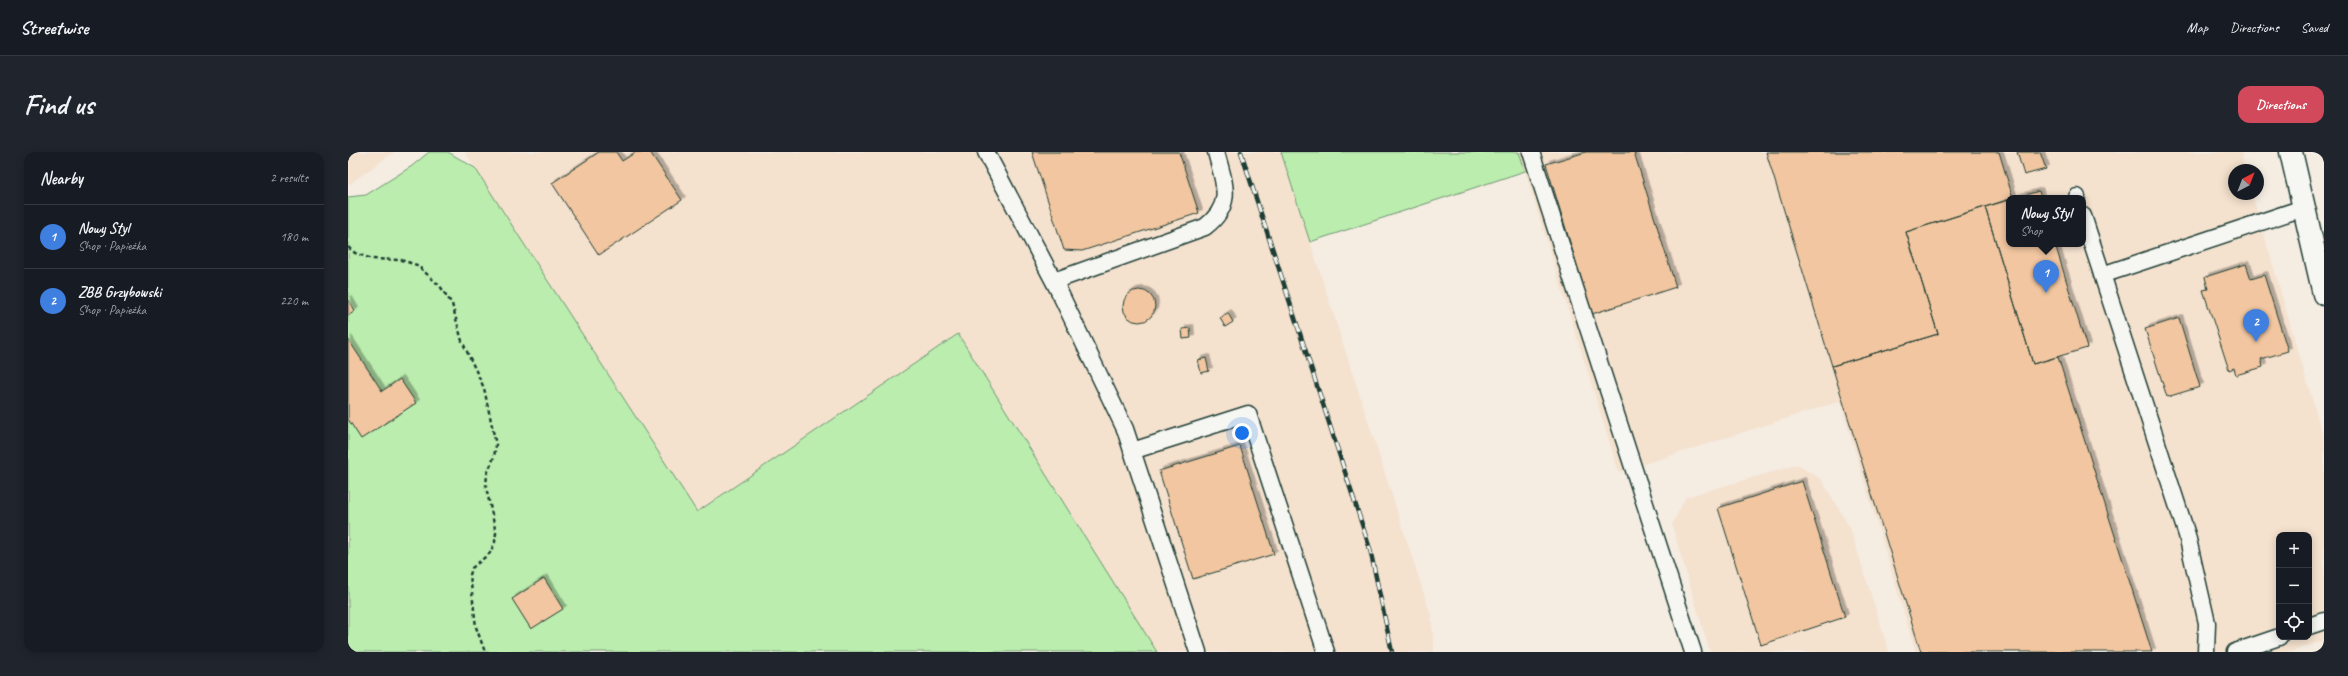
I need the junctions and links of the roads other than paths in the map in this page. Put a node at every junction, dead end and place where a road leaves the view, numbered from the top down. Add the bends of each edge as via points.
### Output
1 (986, 152) edge
2 (1216, 152) edge
3 (1531, 152) edge
4 (2291, 152) edge
5 (2303, 208) junction
6 (2086, 225) edge
7 (2102, 275) junction
8 (1054, 281) junction
9 (2324, 294) edge
10 (1132, 451) junction
11 (2324, 621) edge
12 (2312, 625) edge
13 (2276, 638) edge
14 (1198, 652) edge
15 (1326, 652) edge
16 (1693, 652) edge
17 (2206, 652) edge
18 (2235, 652) edge

1 - 8 lane
2 - 8 lane via 1226,189 1224,203 1216,219 1205,227
3 - 16 lane
4 - 5 street
5 - 7 lane
5 - 9 street
6 - 7 lane
7 - 17 lane via 2187,535 2207,623
8 - 10 lane via 1125,429
10 - 14 lane
10 - 15 lane via 1248,414
11 - 12 lane
13 - 18 lane

